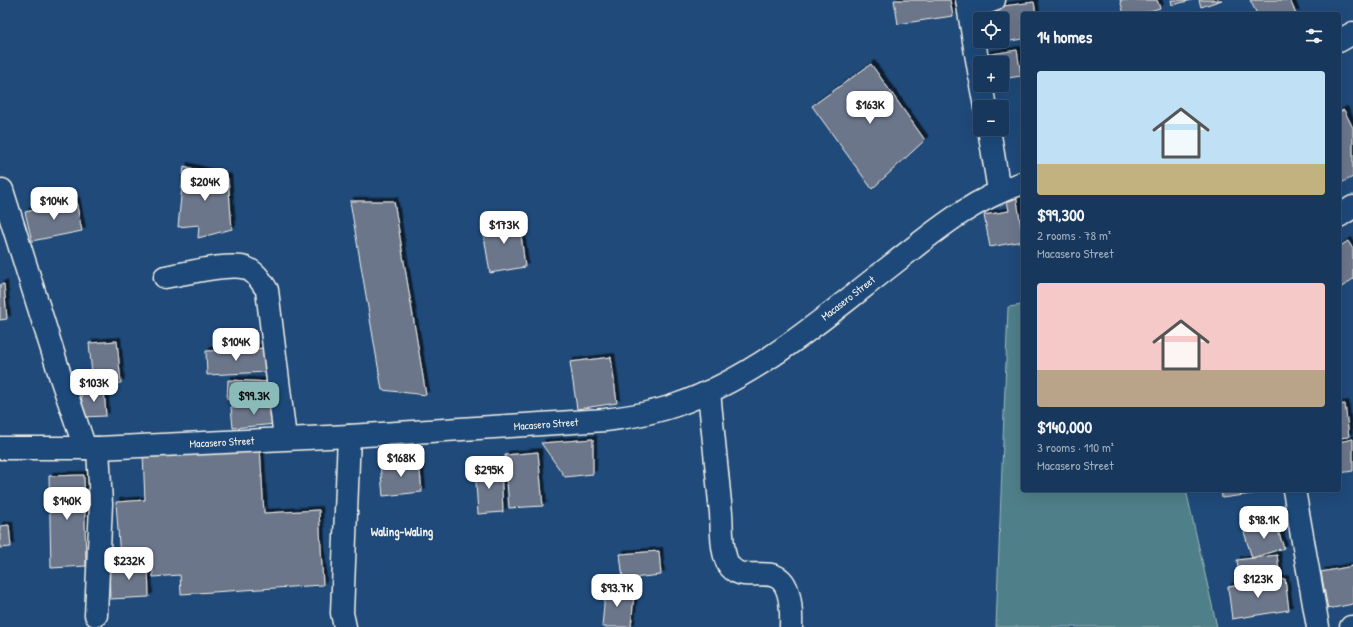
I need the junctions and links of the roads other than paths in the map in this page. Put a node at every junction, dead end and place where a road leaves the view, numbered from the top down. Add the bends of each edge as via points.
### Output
1 (994, 0) edge
2 (968, 5) edge
3 (1353, 33) edge
4 (1341, 40) edge
5 (976, 56) edge
6 (990, 136) edge
7 (1021, 184) edge
8 (2, 190) dead end
9 (999, 191) junction
10 (1353, 207) edge
11 (1341, 215) edge
12 (165, 277) dead end
13 (709, 392) junction
14 (349, 436) junction
15 (285, 438) junction
16 (0, 448) edge
17 (92, 448) junction
18 (1294, 492) edge
19 (96, 614) dead end
20 (345, 627) edge
21 (791, 627) edge
22 (1318, 627) edge

1 - 2 street
2 - 5 street
3 - 4 street
6 - 9 street
7 - 9 street, Macasero Street
8 - 17 street via 60,375
9 - 13 street, Macasero Street via 974,204 931,234 790,344
10 - 11 street
12 - 15 street via 234,266 246,268 259,277 267,290
13 - 14 street, Macasero Street via 645,414 605,420
13 - 21 street via 728,562 738,571 776,576 784,581 791,598
14 - 15 street, Macasero Street
14 - 20 street via 342,613
15 - 17 street, Macasero Street
16 - 17 street, Macasero Street
17 - 19 street via 101,504
18 - 22 street

